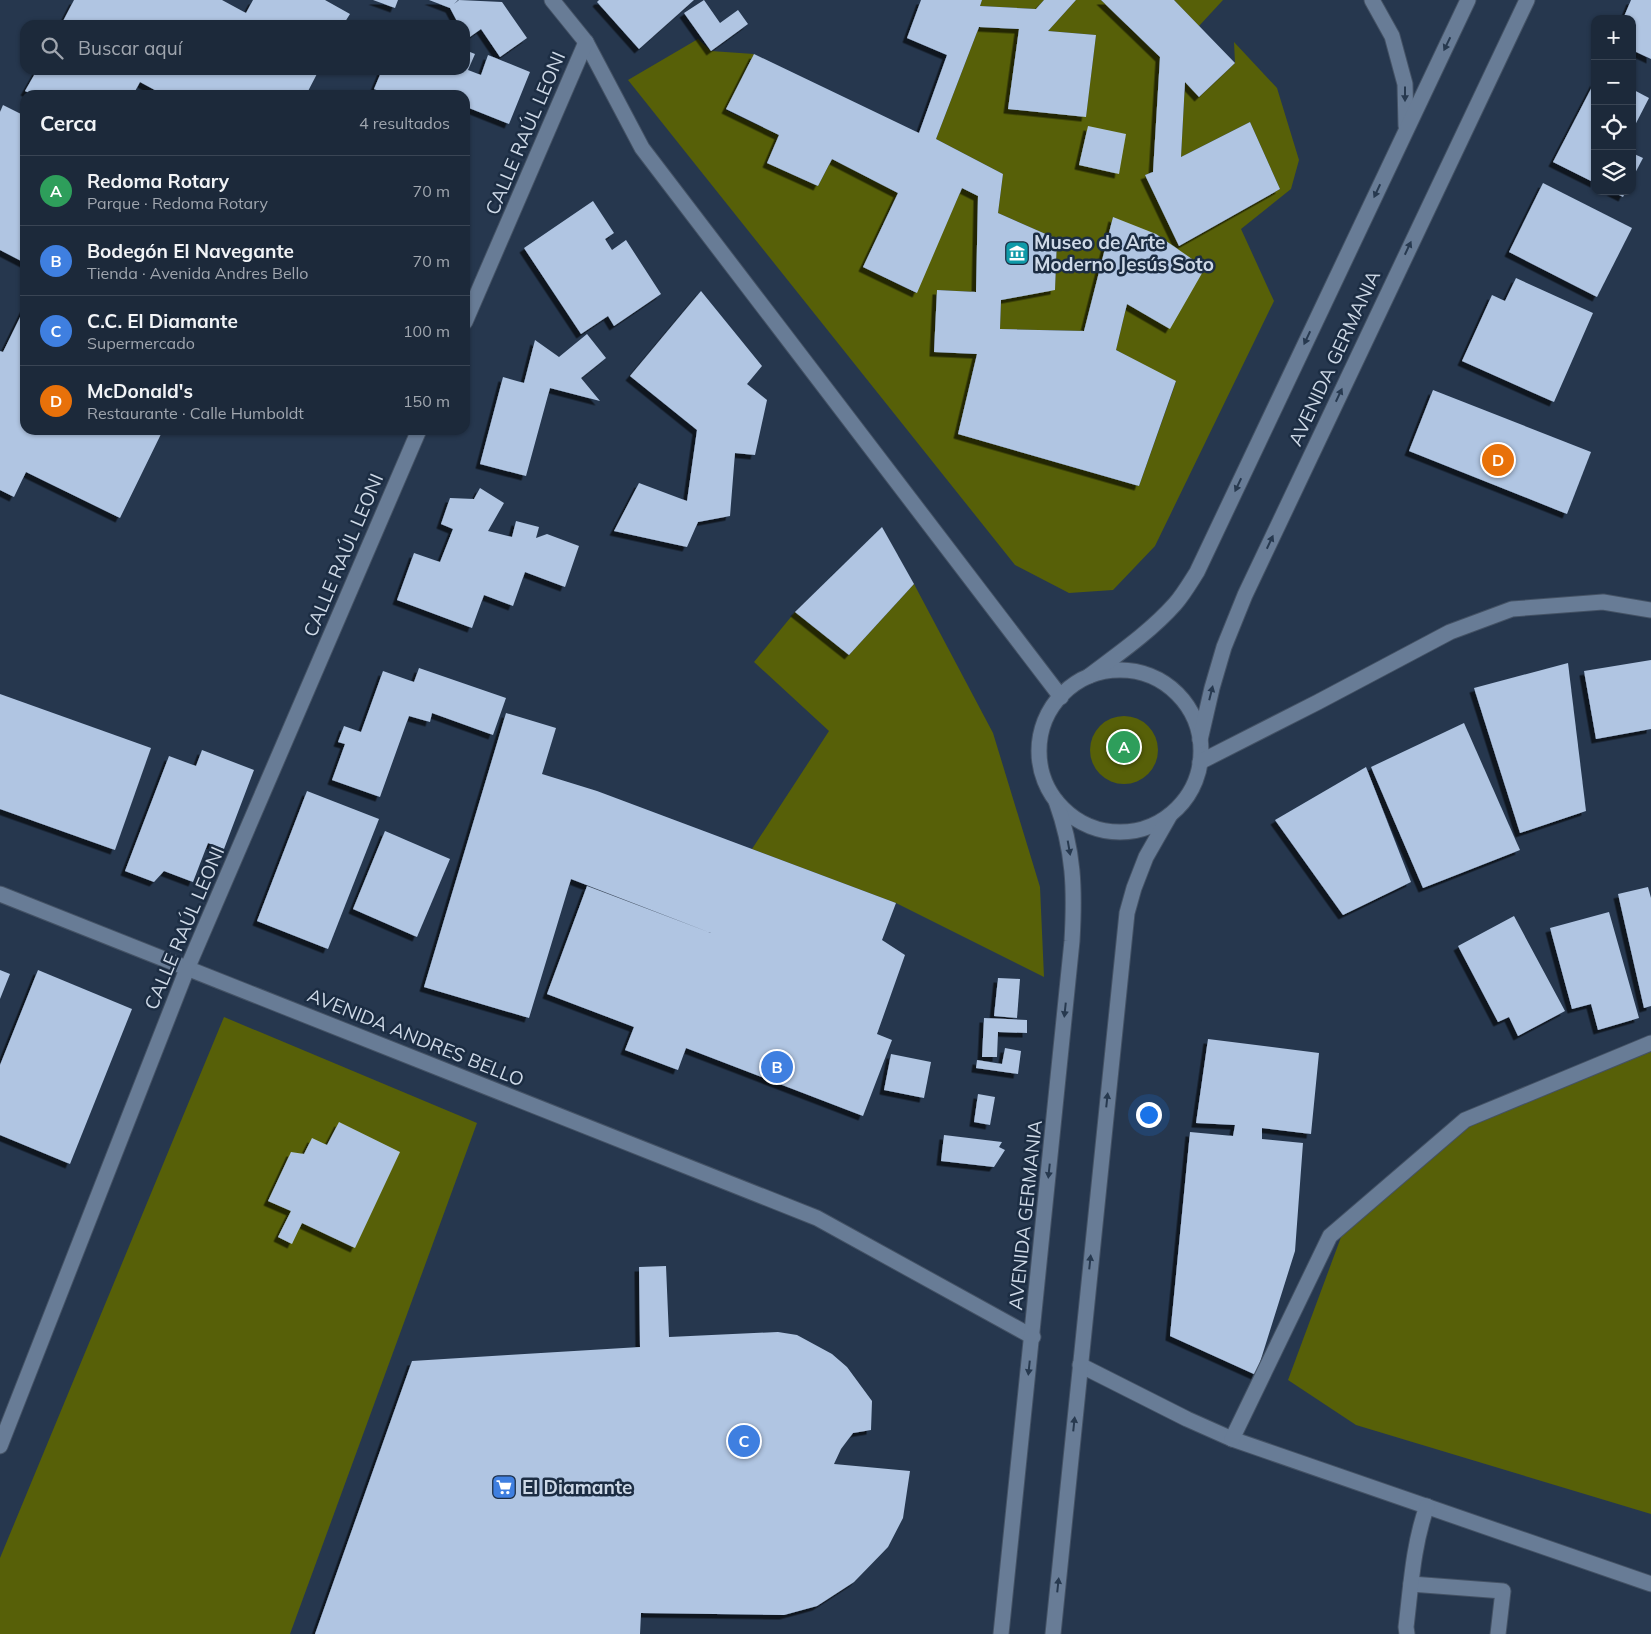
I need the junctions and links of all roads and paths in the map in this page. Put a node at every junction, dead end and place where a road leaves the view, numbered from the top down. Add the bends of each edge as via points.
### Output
1 (552, 0) edge
2 (1372, 0) edge
3 (1468, 0) edge
4 (1526, 0) edge
5 (586, 42) junction
6 (1406, 130) junction
7 (470, 310) edge
8 (417, 435) edge
9 (1651, 610) edge
10 (1089, 676) junction
11 (1061, 697) junction
12 (1200, 740) junction
13 (1200, 762) junction
14 (1056, 801) junction
15 (1170, 815) junction
16 (0, 894) edge
17 (187, 969) junction
18 (1651, 1043) edge
19 (1032, 1337) junction
20 (1080, 1364) junction
21 (1232, 1438) junction
22 (0, 1446) edge
23 (1427, 1506) junction
24 (1411, 1584) junction
25 (1651, 1584) edge
26 (1001, 1634) edge
27 (1053, 1634) edge
28 (1408, 1634) edge
29 (1498, 1634) edge

1 - 5 street
2 -> 6 street via 1392,36 1405,84
3 -> 6 street, AVENIDA GERMANIA
12 -> 4 street, AVENIDA GERMANIA via 1224,647 1245,595
5 - 7 street, CALLE RAÚL LEONI
5 - 11 street via 642,148
6 -> 10 street, AVENIDA GERMANIA via 1197,572 1175,604 1155,624
8 - 17 street, CALLE RAÚL LEONI
9 - 13 street via 1603,602 1512,610 1450,632
10 - 11 street via 1070,687
10 - 12 street via 1109,671 1130,671 1151,676 1184,701 1195,720
11 - 14 street via 1045,720 1040,741 1040,763
12 - 13 street
13 - 15 street via 1195,782 1185,800
14 - 15 street via 1090,827 1110,832 1132,832
14 -> 19 street, AVENIDA GERMANIA via 1070,849 1074,904
20 -> 15 street via 1127,913 1146,857
16 - 17 street, AVENIDA ANDRES BELLO
17 - 19 street, AVENIDA ANDRES BELLO via 817,1218
17 - 22 street, CALLE RAÚL LEONI
18 - 21 street via 1465,1120 1330,1236
19 -> 26 street, AVENIDA GERMANIA
20 - 21 street via 1187,1419
27 -> 20 street
21 - 23 street
23 - 24 street
23 - 25 street
24 - 28 street
24 - 29 street via 1503,1591

